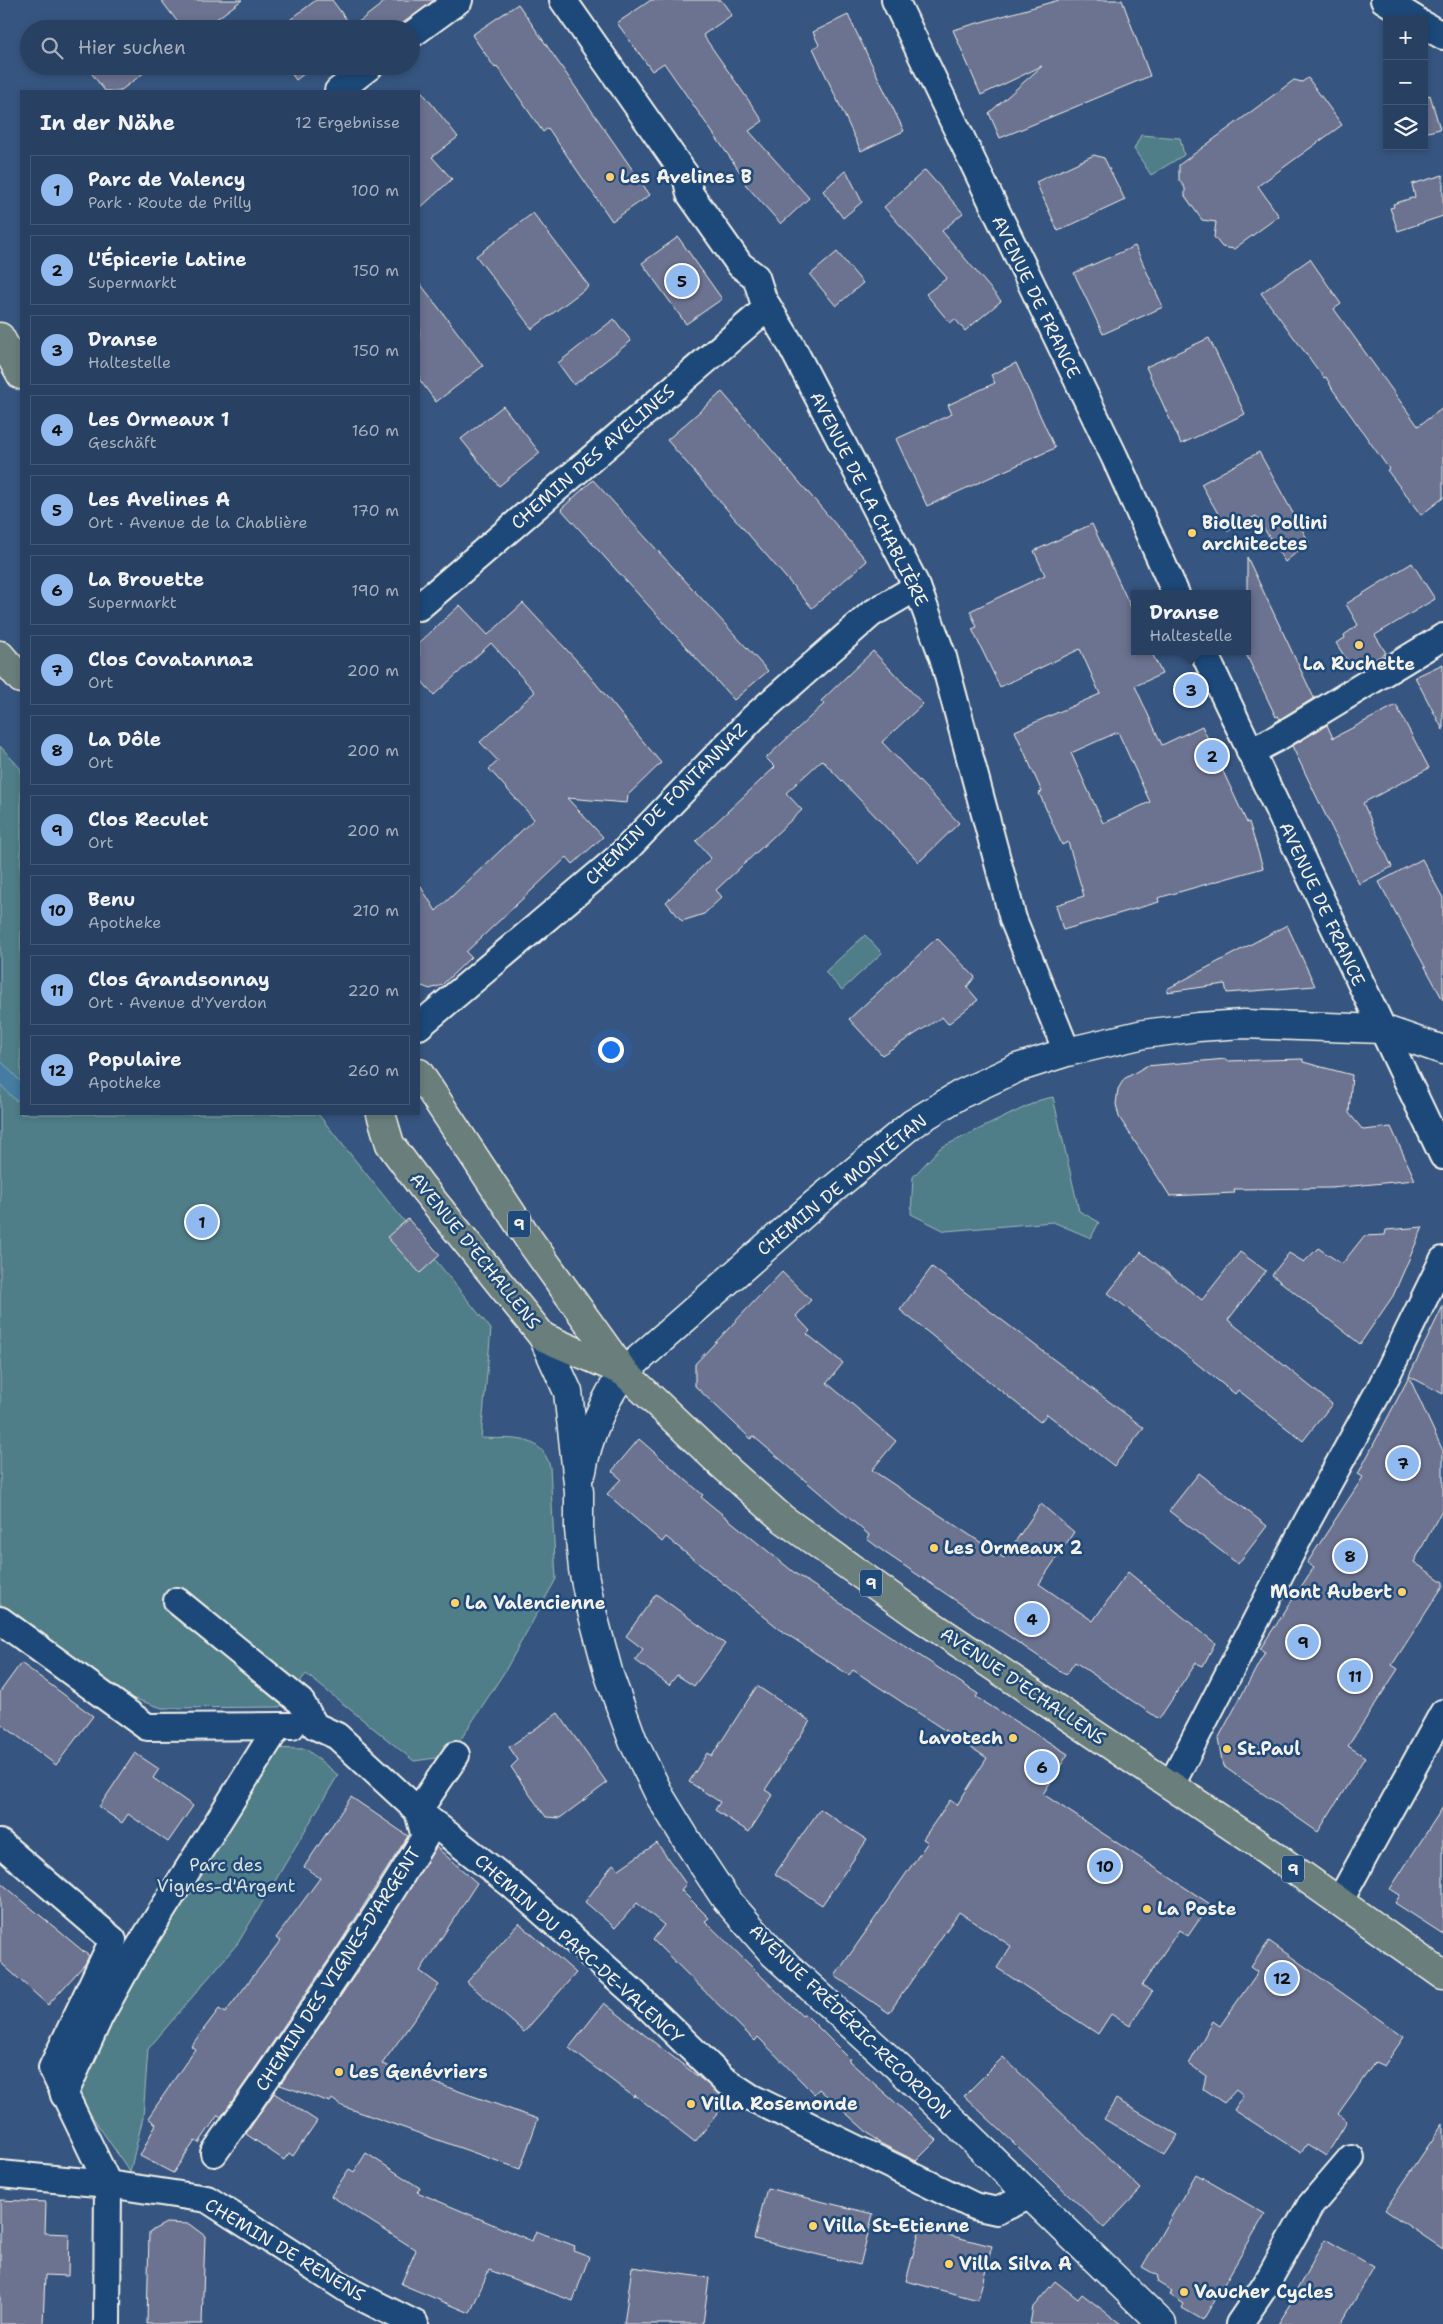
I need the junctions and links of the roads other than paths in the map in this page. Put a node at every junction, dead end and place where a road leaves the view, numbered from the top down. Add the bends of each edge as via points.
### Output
1 (459, 0) edge
2 (563, 0) edge
3 (895, 0) edge
4 (1384, 0) edge
5 (1408, 15) edge
6 (1428, 27) edge
7 (420, 28) edge
8 (1443, 36) edge
9 (358, 75) edge
10 (339, 90) edge
11 (768, 307) junction
12 (917, 587) junction
13 (1174, 590) edge
14 (420, 606) edge
15 (1443, 637) edge
16 (0, 654) edge
17 (1205, 655) edge
18 (20, 678) edge
19 (1250, 752) junction
20 (420, 1025) edge
21 (1382, 1029) junction
22 (1443, 1050) edge
23 (1067, 1052) junction
24 (420, 1075) edge
25 (371, 1115) edge
26 (381, 1115) edge
27 (390, 1144) junction
28 (1443, 1156) edge
29 (1443, 1260) edge
30 (543, 1337) junction
31 (624, 1372) junction
32 (579, 1492) junction
33 (177, 1601) dead end
34 (0, 1620) edge
35 (1443, 1713) edge
36 (278, 1726) junction
37 (315, 1726) junction
38 (456, 1755) dead end
39 (1171, 1785) junction
40 (418, 1811) junction
41 (0, 1843) edge
42 (1339, 1902) junction
43 (1443, 1975) edge
44 (64, 2095) junction
45 (214, 2153) dead end
46 (1351, 2158) dead end
47 (0, 2174) edge
48 (108, 2184) junction
49 (1028, 2196) junction
50 (107, 2324) edge
51 (415, 2324) edge
52 (1162, 2324) edge
53 (1239, 2324) edge

1 - 7 street
2 - 11 street, AVENUE DE LA CHABLIÈRE via 686,176 690,194 740,265 756,276
3 - 13 street, AVENUE DE FRANCE via 1115,458
4 - 5 street
6 - 8 street
9 - 10 street
11 - 12 street, AVENUE DE LA CHABLIÈRE
11 - 14 street, CHEMIN DES AVELINES
12 - 20 street, CHEMIN DE FONTANNAZ via 871,614 753,718 620,856
12 - 23 street, AVENUE DE LA CHABLIÈRE via 943,657 1013,919
15 - 19 street
16 - 18 main road
17 - 19 street, AVENUE DE FRANCE
19 - 21 street, AVENUE DE FRANCE
21 - 22 street, CHEMIN DE MONTÉTAN
21 - 23 street, CHEMIN DE MONTÉTAN via 1243,1024 1198,1027 1144,1034
21 - 28 street, AVENUE DE FRANCE
23 - 31 street, CHEMIN DE MONTÉTAN via 1017,1068 961,1094 912,1124 816,1203
24 - 31 main road, AVENUE D'ECHALLENS / 9 via 530,1241
25 - 27 main road, 9
26 - 27 main road, AVENUE D'ECHALLENS
27 - 30 main road, AVENUE D'ECHALLENS / 9
29 - 39 street via 1381,1387
30 - 31 main road, AVENUE D'ECHALLENS / 9
30 - 32 street, AVENUE FRÉDÉRIC-RECORDON via 568,1392
31 - 32 street, AVENUE FRÉDÉRIC-RECORDON via 592,1436
31 - 39 main road, AVENUE D'ECHALLENS / 9 via 783,1519 917,1615
32 - 49 street, AVENUE FRÉDÉRIC-RECORDON via 583,1568 609,1675 633,1740 688,1842 725,1898 774,1954 899,2068
33 - 37 street via 301,1702
34 - 36 street via 147,1727
35 - 42 street
36 - 37 street
36 - 44 street via 131,1960 99,2018
37 - 40 street, CHEMIN DU PARC-DE-VALENCY via 337,1736
38 - 40 street
39 - 42 main road, AVENUE D'ECHALLENS / 9
40 - 45 street, CHEMIN DES VIGNES-D'ARGENT via 425,1837 323,1998
40 - 49 street, CHEMIN DU PARC-DE-VALENCY via 512,1884 633,1992 723,2080 752,2098 974,2206 997,2210
41 - 44 street via 113,1940 52,2068
42 - 43 main road, AVENUE D'ECHALLENS / 9
44 - 48 street
46 - 53 street via 1310,2206
47 - 48 street, CHEMIN DE RENENS
48 - 50 street
48 - 51 street, CHEMIN DE RENENS via 207,2199 353,2293
49 - 52 street, AVENUE FRÉDÉRIC-RECORDON

